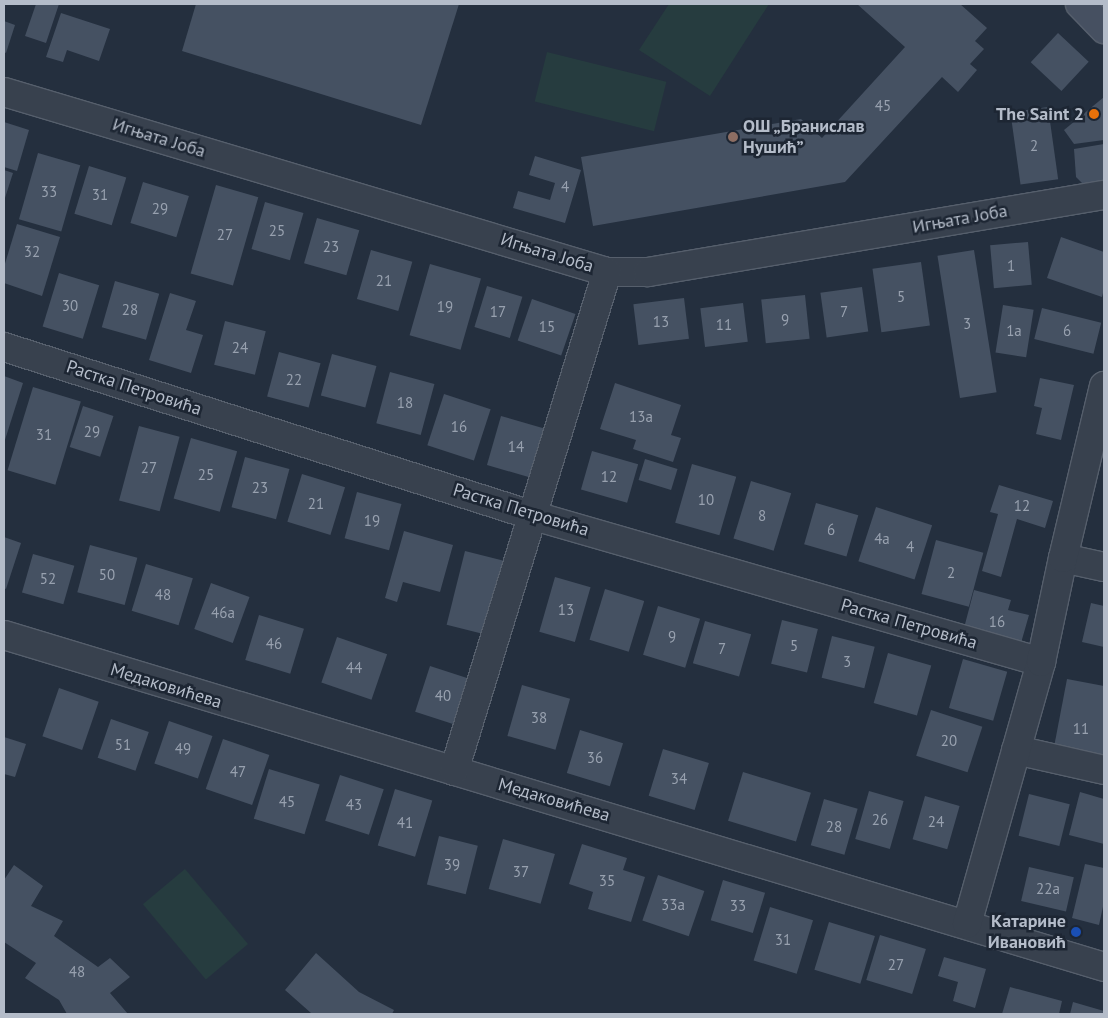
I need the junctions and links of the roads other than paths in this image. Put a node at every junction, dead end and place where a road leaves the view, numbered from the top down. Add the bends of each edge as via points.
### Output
1 (1080, 4) edge
2 (1104, 29) edge
3 (4, 92) edge
4 (1104, 195) edge
5 (607, 272) junction
6 (4, 347) edge
7 (1104, 386) edge
8 (531, 514) junction
9 (1062, 558) junction
10 (1104, 567) edge
11 (4, 635) edge
12 (1041, 662) junction
13 (1016, 750) junction
14 (1104, 770) edge
15 (454, 771) junction
16 (967, 924) junction
17 (1104, 967) edge

1 - 2 main road
3 - 5 street, Игњата Јоба
4 - 5 street, Игњата Јоба via 648,272
5 - 8 street
6 - 8 street, Растка Петровића
7 - 9 street
8 - 12 street, Растка Петровића
8 - 15 street
9 - 10 street
9 - 12 street
11 - 15 street, Медаковићева
12 - 13 street
13 - 14 street
13 - 16 street
15 - 16 street, Медаковићева
16 - 17 street, Медаковићева

